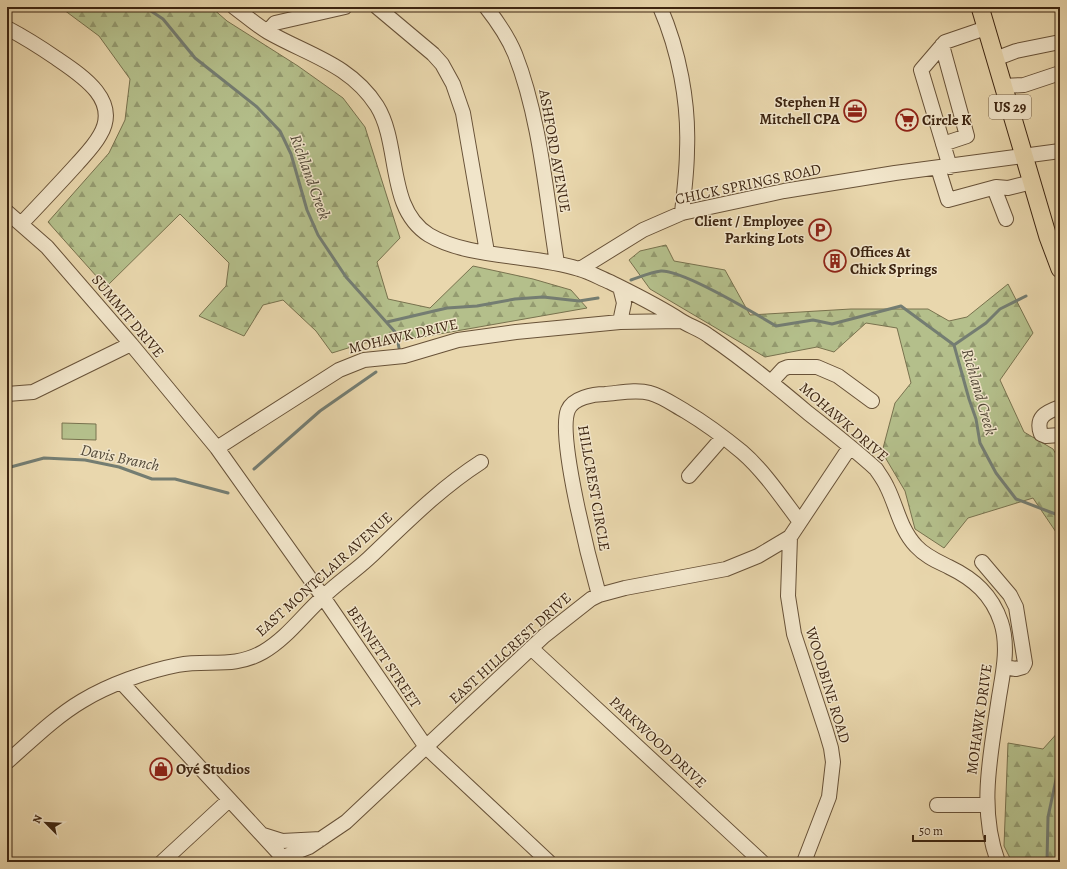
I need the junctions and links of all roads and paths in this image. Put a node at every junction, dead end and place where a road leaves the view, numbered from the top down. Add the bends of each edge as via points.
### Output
1 (234, 7) edge
2 (345, 7) edge
3 (377, 7) edge
4 (486, 7) edge
5 (660, 7) edge
6 (980, 7) edge
7 (7, 28) edge
8 (986, 28) junction
9 (268, 32) junction
10 (1060, 42) edge
11 (942, 45) junction
12 (995, 58) junction
13 (1060, 73) edge
14 (1003, 86) junction
15 (943, 144) junction
16 (1060, 151) edge
17 (1024, 156) junction
18 (944, 167) junction
19 (1032, 182) junction
20 (994, 188) junction
21 (7, 212) edge
22 (682, 213) junction
23 (1006, 219) dead end
24 (21, 224) junction
25 (487, 252) junction
26 (557, 263) junction
27 (580, 269) junction
28 (1060, 269) edge
29 (620, 287) junction
30 (681, 321) junction
31 (620, 322) junction
32 (131, 344) junction
33 (771, 382) junction
34 (7, 394) edge
35 (872, 400) dead end
36 (1060, 407) edge
37 (1060, 435) edge
38 (723, 437) junction
39 (850, 447) junction
40 (217, 448) junction
41 (481, 462) dead end
42 (689, 476) dead end
43 (800, 522) junction
44 (790, 537) junction
45 (982, 562) dead end
46 (599, 594) junction
47 (323, 597) junction
48 (1017, 611) junction
49 (1000, 619) junction
50 (531, 648) junction
51 (1004, 667) junction
52 (122, 683) junction
53 (426, 747) junction
54 (7, 762) edge
55 (229, 800) junction
56 (937, 805) dead end
57 (986, 805) junction
58 (262, 835) junction
59 (321, 839) junction
60 (285, 860) edge
61 (162, 862) edge
62 (549, 862) edge
63 (762, 862) edge
64 (804, 862) edge
65 (998, 862) edge

1 - 9 street
2 - 9 street via 275,23
3 - 25 street via 433,54 454,84 463,113
4 - 26 street, ASHFORD AVENUE via 506,36 527,91
5 - 22 street via 679,67 686,110 688,149
6 - 8 main road, US 29
7 - 24 street via 87,79 101,98 106,114 105,124 96,140
8 - 11 street
8 - 12 main road, US 29
9 - 25 street via 344,70 369,96 385,123 401,195 415,223 427,234 442,242
10 - 12 street
11 - 15 street via 921,70
11 - 15 street via 967,136
12 - 14 main road, US 29
13 - 14 street via 1024,85
14 - 17 main road, US 29
15 - 18 street
16 - 17 street, CHICK SPRINGS ROAD
17 - 18 street, CHICK SPRINGS ROAD
17 - 19 main road, US 29
18 - 20 street via 948,200
18 - 22 street, CHICK SPRINGS ROAD via 784,191
19 - 20 street via 1008,188
19 - 28 main road, US 29
20 - 23 street
21 - 24 street, SUMMIT DRIVE
22 - 27 street, CHICK SPRINGS ROAD via 643,230
24 - 32 street, SUMMIT DRIVE via 47,247
25 - 26 street
26 - 27 street
27 - 29 street, MOHAWK DRIVE
29 - 30 street, MOHAWK DRIVE via 665,309
29 - 31 street via 624,303
30 - 31 street, MOHAWK DRIVE
30 - 33 street, MOHAWK DRIVE via 706,334
31 - 40 street, MOHAWK DRIVE via 458,340 404,356 364,360 339,370
32 - 34 street via 33,392
32 - 40 street, SUMMIT DRIVE
33 - 35 street via 788,367 817,367 838,376
33 - 39 street, MOHAWK DRIVE
36 - 37 street via 1046,412 1040,418 1038,427 1041,434 1046,436
38 - 42 street
38 - 43 street, HILLCREST CIRCLE via 758,468
38 - 46 street, HILLCREST CIRCLE via 670,402 650,393 592,394 568,409 565,420 569,461
39 - 43 street, EAST HILLCREST DRIVE
39 - 49 street, MOHAWK DRIVE via 876,469 887,487 910,540 925,554 973,580 991,600
40 - 47 street, BENNETT STREET
41 - 47 street, EAST MONTCLAIR AVENUE via 434,496
43 - 44 street, EAST HILLCREST DRIVE
44 - 46 street, EAST HILLCREST DRIVE via 758,556 726,569
44 - 64 street, WOODBINE ROAD via 788,596 794,634 826,731 832,762 828,797
45 - 48 street via 1010,594
46 - 50 street, EAST HILLCREST DRIVE
47 - 52 street, EAST MONTCLAIR AVENUE via 275,644 251,658 229,663 178,665 146,673
47 - 53 street, BENNETT STREET
48 - 49 street
48 - 51 street via 1025,663 1023,667 1016,669
49 - 51 street, MOHAWK DRIVE via 1005,638
50 - 53 street, EAST HILLCREST DRIVE
50 - 63 street, PARKWOOD DRIVE
51 - 57 street, MOHAWK DRIVE via 988,770
52 - 54 street, EAST MONTCLAIR AVENUE via 82,701
52 - 55 street
53 - 59 street, EAST HILLCREST DRIVE via 346,822
53 - 62 street, BENNETT STREET
55 - 58 street
55 - 61 street
56 - 57 street
57 - 65 street, MOHAWK DRIVE via 989,833
58 - 59 street via 282,841
58 - 60 street
59 - 60 street, EAST HILLCREST DRIVE

